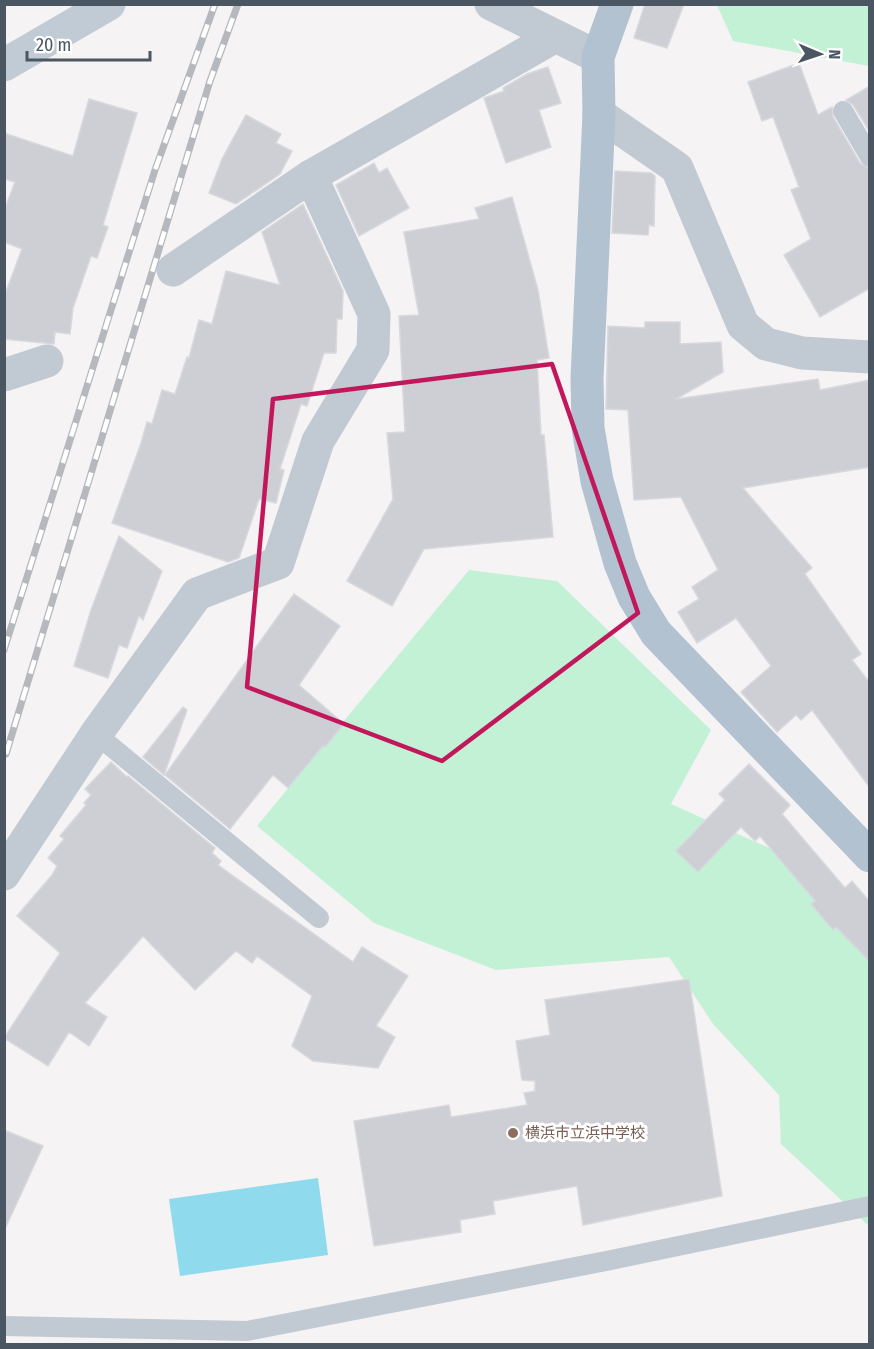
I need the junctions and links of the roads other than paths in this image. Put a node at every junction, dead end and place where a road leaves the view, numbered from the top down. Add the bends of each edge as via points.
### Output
1 (109, 4) edge
2 (492, 4) edge
3 (617, 4) edge
4 (554, 37) junction
5 (597, 57) junction
6 (4, 65) edge
7 (843, 111) dead end
8 (599, 114) junction
9 (870, 157) edge
10 (311, 176) junction
11 (173, 270) dead end
12 (869, 359) edge
13 (47, 361) dead end
14 (4, 375) edge
15 (96, 734) junction
16 (867, 848) edge
17 (4, 874) edge
18 (319, 918) dead end
19 (870, 1206) edge
20 (4, 1326) edge

1 - 6 street
2 - 4 street
3 - 5 main road
4 - 5 street
4 - 10 street
5 - 8 main road
7 - 9 lane
8 - 12 street via 677,168 743,324 766,344 802,353
8 - 16 main road via 588,428 597,481 620,563 634,597 656,633
10 - 11 street
10 - 15 street via 374,314 373,350 318,441 278,563 197,594
13 - 14 street
15 - 17 street
15 - 18 lane
19 - 20 lane via 247,1331

